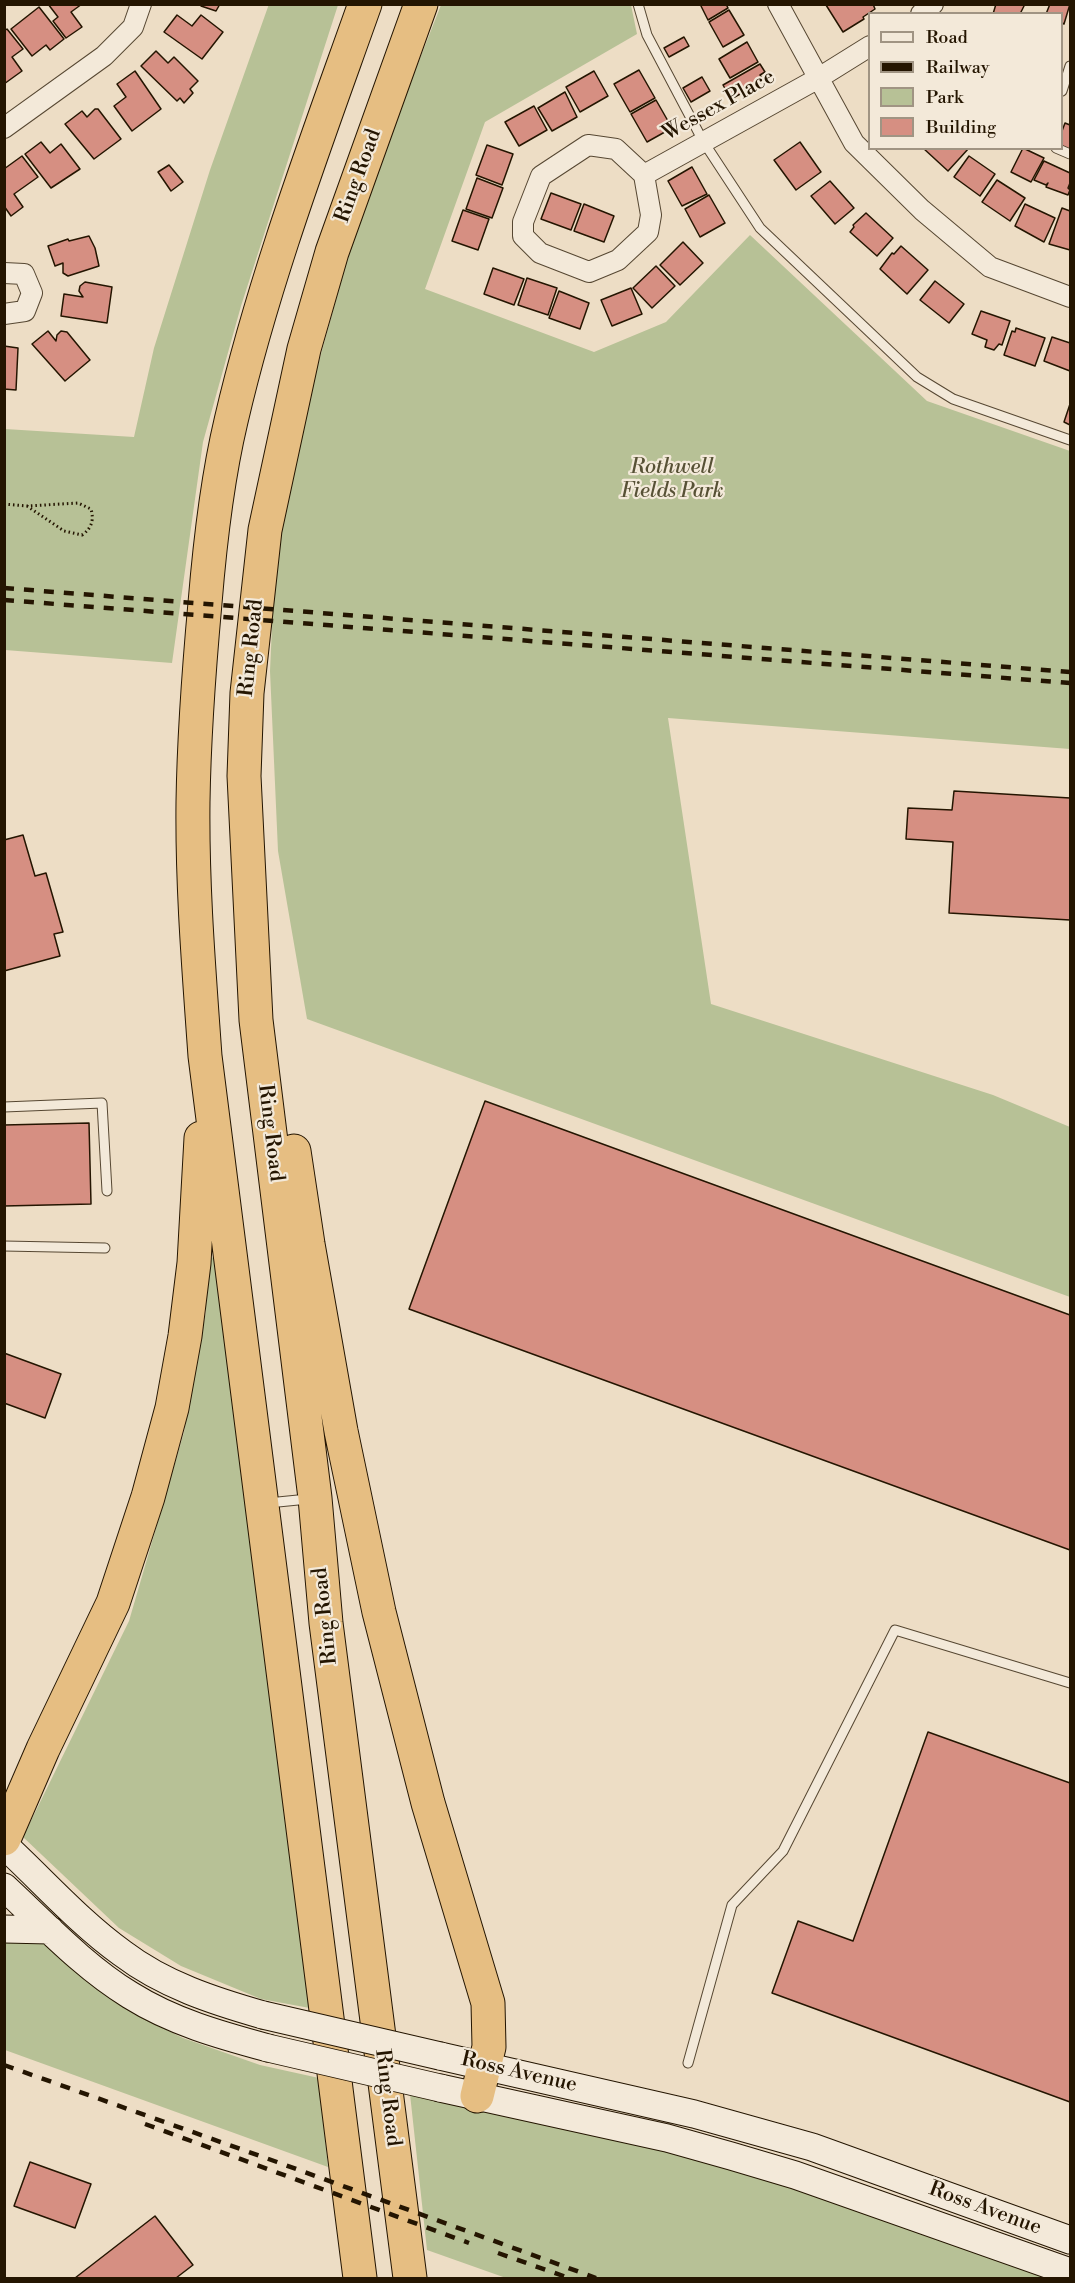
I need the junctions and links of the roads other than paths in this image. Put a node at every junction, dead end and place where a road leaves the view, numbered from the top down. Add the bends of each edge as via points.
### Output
1 (141, 4) edge
2 (365, 4) edge
3 (421, 4) edge
4 (638, 4) edge
5 (778, 4) edge
6 (868, 47) edge
7 (1071, 66) edge
8 (817, 79) junction
9 (1063, 87) edge
10 (4, 128) edge
11 (703, 141) junction
12 (644, 175) junction
13 (4, 273) edge
14 (1071, 297) edge
15 (4, 314) edge
16 (1071, 440) edge
17 (248, 856) junction
18 (205, 1056) junction
19 (4, 1107) edge
20 (107, 1191) dead end
21 (4, 1246) edge
22 (105, 1248) dead end
23 (315, 1498) junction
24 (263, 1503) junction
25 (1071, 1683) edge
26 (43, 1749) junction
27 (4, 1776) edge
28 (4, 1839) edge
29 (4, 1845) edge
30 (4, 1887) edge
31 (4, 1929) edge
32 (50, 1930) junction
33 (688, 2062) dead end
34 (481, 2081) junction
35 (1071, 2240) edge
36 (1071, 2272) edge
37 (360, 2278) edge
38 (410, 2278) edge

1 - 10 street via 133,27 104,56
2 - 18 highway via 254,328 230,423 212,527 197,685 193,804
3 - 17 highway, Ring Road via 332,252 304,349 267,519 247,693 244,776
4 - 11 lane via 647,35
5 - 8 street
6 - 8 street, Wessex Place
7 - 9 lane
8 - 11 street, Wessex Place
8 - 14 street via 854,143 922,210 990,267
11 - 12 street, Wessex Place
11 - 16 lane via 760,228 917,377 953,399
12 - 12 street via 616,149 588,145 541,176 524,222 523,236 540,253 589,272 618,260 648,232 651,215
13 - 15 street via 24,274 32,292 25,311
17 - 23 highway, Ring Road via 256,1020
17 - 34 highway via 341,1431 379,1612 428,1803 488,2003 489,2047
18 - 24 highway
18 - 26 highway via 194,1263 172,1408 113,1603
19 - 20 lane via 102,1102
21 - 22 lane
23 - 24 lane
23 - 38 highway, Ring Road via 326,1623
24 - 37 highway
25 - 33 lane via 895,1630 783,1851 732,1905
26 - 27 highway
26 - 28 highway
29 - 34 main road, Ross Avenue, bridge via 93,1929 157,1975 203,1997 263,2015 440,2056
30 - 32 main road, Ross Avenue
31 - 32 main road
32 - 34 main road, Ross Avenue, bridge via 129,1995 205,2031 440,2088
34 - 35 main road, Ross Avenue via 694,2114 812,2147
34 - 36 main road, Ross Avenue via 795,2175

